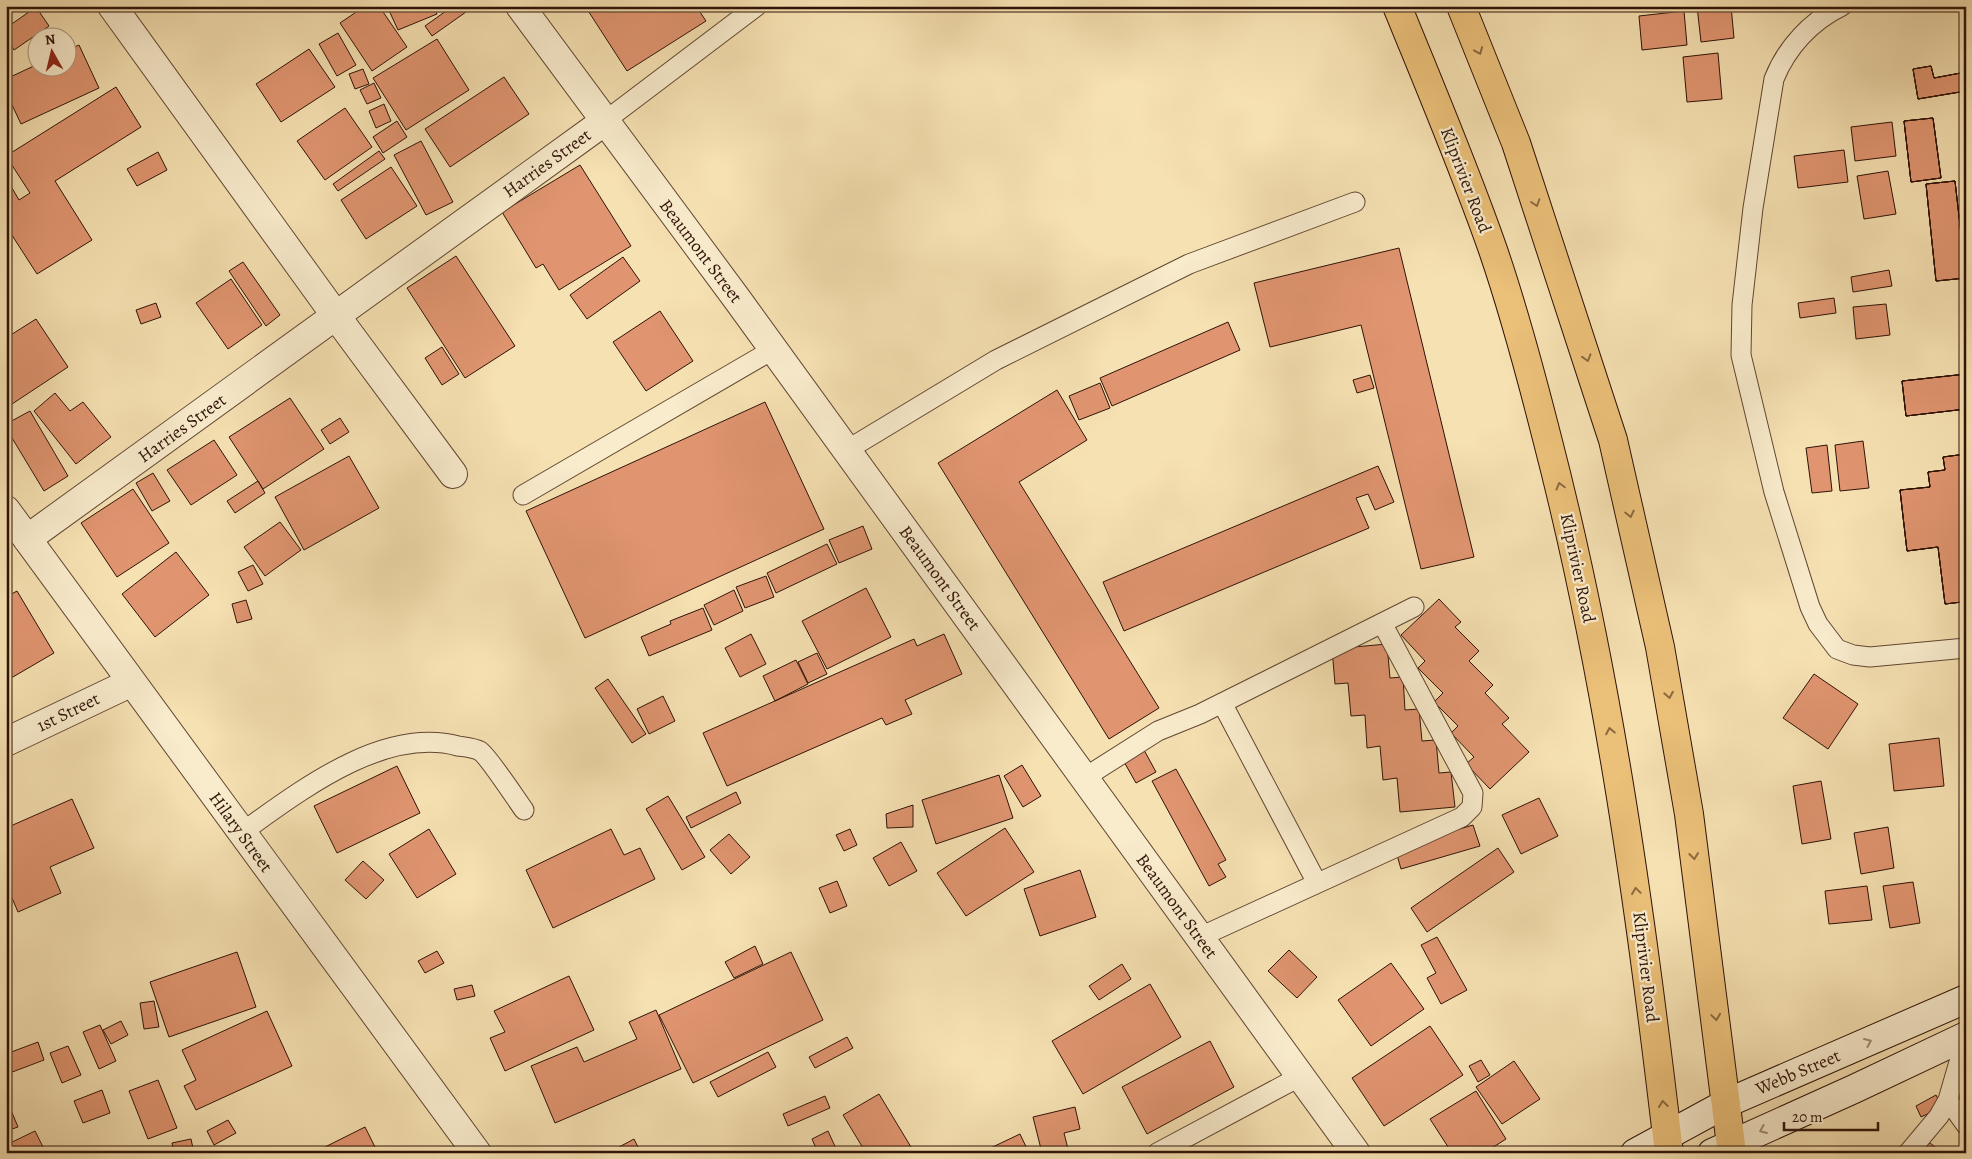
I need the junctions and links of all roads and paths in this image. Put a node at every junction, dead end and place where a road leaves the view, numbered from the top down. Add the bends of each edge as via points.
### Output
1 (112, 6) edge
2 (520, 6) edge
3 (757, 6) edge
4 (1397, 6) edge
5 (1461, 6) edge
6 (1842, 6) edge
7 (605, 121) junction
8 (1355, 202) dead end
9 (336, 316) junction
10 (774, 349) junction
11 (847, 450) junction
12 (453, 474) dead end
13 (523, 495) dead end
14 (6, 510) edge
15 (27, 540) junction
16 (1414, 607) dead end
17 (1382, 623) junction
18 (1966, 648) edge
19 (130, 683) junction
20 (1222, 703) junction
21 (6, 742) edge
22 (1084, 778) junction
23 (524, 810) dead end
24 (242, 833) junction
25 (1317, 883) junction
26 (1200, 937) junction
27 (1966, 999) edge
28 (1966, 1037) edge
29 (1301, 1076) junction
30 (1948, 1100) junction
31 (1727, 1103) junction
32 (1966, 1125) edge
33 (1668, 1144) edge
34 (1725, 1150) edge
35 (476, 1153) edge
36 (1157, 1153) edge
37 (1356, 1153) edge
38 (1634, 1153) edge
39 (1908, 1153) edge

1 - 9 street
2 - 7 street, Beaumont Street
3 - 7 lane, Harries Street
33 -> 4 main road, Kliprivier Road via 1646,957 1619,776 1567,513 1533,383 1493,252
5 -> 31 main road via 1516,143 1615,450 1664,667 1689,814
6 - 18 lane via 1818,20 1796,42 1774,79 1753,208 1742,305 1742,356 1774,492 1810,607 1827,638 1837,649 1870,657
7 - 9 street, Harries Street
7 - 10 street, Beaumont Street
8 - 11 lane via 1189,264 996,360
9 - 12 street
9 - 15 street, Harries Street
10 - 11 street, Beaumont Street
10 - 13 lane
11 - 22 street, Beaumont Street
14 - 15 street, Hilary Street
15 - 19 street, Hilary Street
16 - 17 lane
17 - 20 lane
17 - 25 lane via 1473,793 1472,807 1462,817
19 - 21 street, 1st Street
19 - 24 street, Hilary Street
20 - 22 lane via 1158,731
20 - 25 lane
22 - 26 street, Beaumont Street
23 - 24 lane via 481,752 440,741 406,743 364,757 300,791
24 - 35 street, Hilary Street
25 - 26 lane
26 - 29 street, Beaumont Street
31 -> 27 street, Webb Street
28 - 30 lane
28 -> 34 street
29 - 36 lane
29 - 37 street, Beaumont Street
30 - 32 lane
30 - 39 lane
31 - 33 street, Webb Street
31 - 34 main road
33 - 38 street, Webb Street

